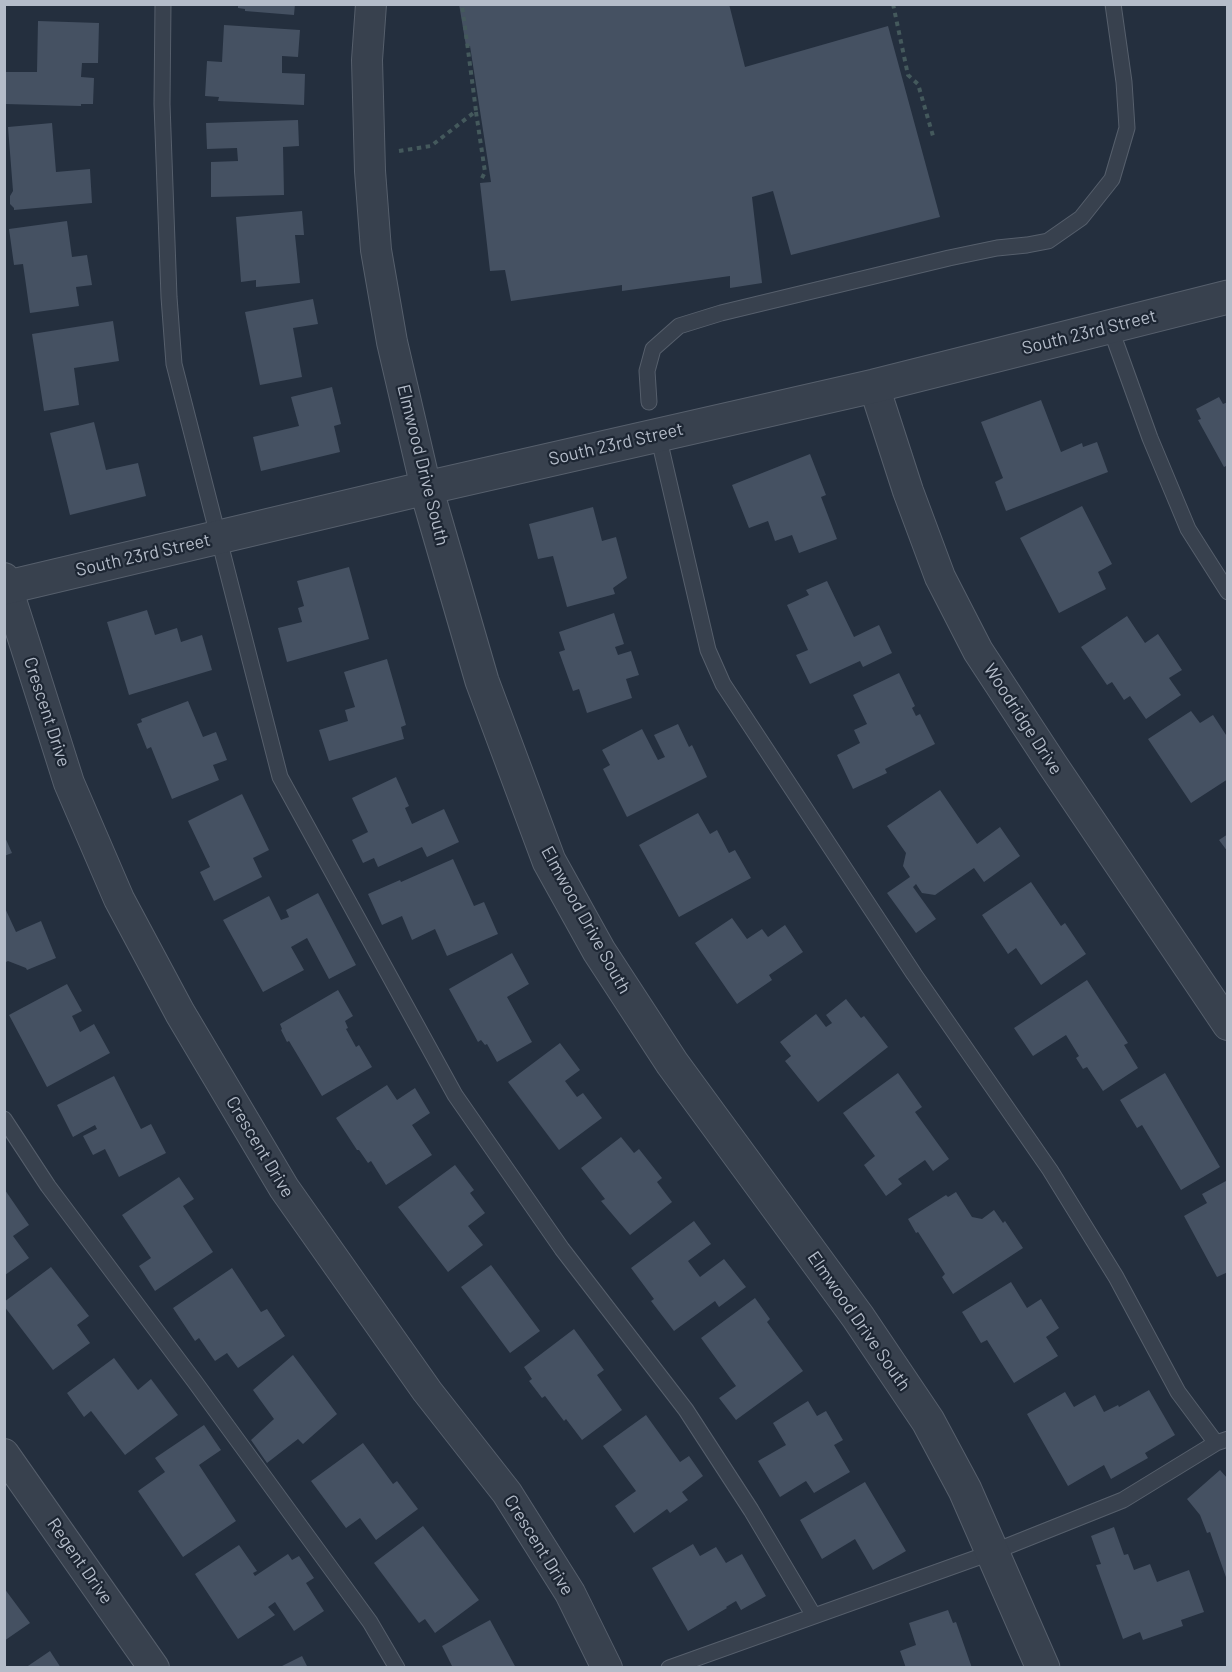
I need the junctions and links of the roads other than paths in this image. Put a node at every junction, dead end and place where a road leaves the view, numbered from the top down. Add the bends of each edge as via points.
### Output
1 (163, 4) edge
2 (371, 4) edge
3 (1113, 4) edge
4 (1227, 297) edge
5 (1110, 327) junction
6 (874, 386) junction
7 (649, 402) dead end
8 (658, 435) junction
9 (426, 488) junction
10 (217, 537) junction
11 (5, 584) edge
12 (1227, 592) edge
13 (1227, 1025) edge
14 (4, 1119) edge
15 (1222, 1441) edge
16 (4, 1454) edge
17 (993, 1552) junction
18 (814, 1616) junction
19 (154, 1668) edge
20 (398, 1668) edge
21 (607, 1668) edge
22 (669, 1668) edge
23 (1043, 1668) edge

1 - 10 lane via 162,104 174,364
2 - 9 street, Elmwood Drive South via 367,60 376,250 392,342
3 - 7 lane via 1127,128 1112,179 1081,218 1048,241 949,258 679,326 653,349 647,372
4 - 5 street, South 23rd Street
5 - 6 street, South 23rd Street
5 - 12 lane via 1188,529
6 - 8 street, South 23rd Street
6 - 13 street, Woodridge Drive via 940,577 978,651
8 - 9 street, South 23rd Street
8 - 15 lane via 708,650 723,684 914,974 1050,1170 1116,1277 1178,1392
9 - 10 street, South 23rd Street
9 - 17 street, Elmwood Drive South via 482,681 549,861 599,951 672,1063 858,1317 928,1421
10 - 11 street, South 23rd Street
10 - 18 lane via 280,777 347,900 455,1095 562,1249 686,1410
11 - 21 street, Crescent Drive via 69,783 119,899 180,1013 284,1188 427,1391 507,1493 570,1593
14 - 20 lane via 48,1186 202,1392
15 - 17 lane via 1123,1500
16 - 19 street, Regent Drive
17 - 18 lane
17 - 23 street, Elmwood Drive South
18 - 22 lane

